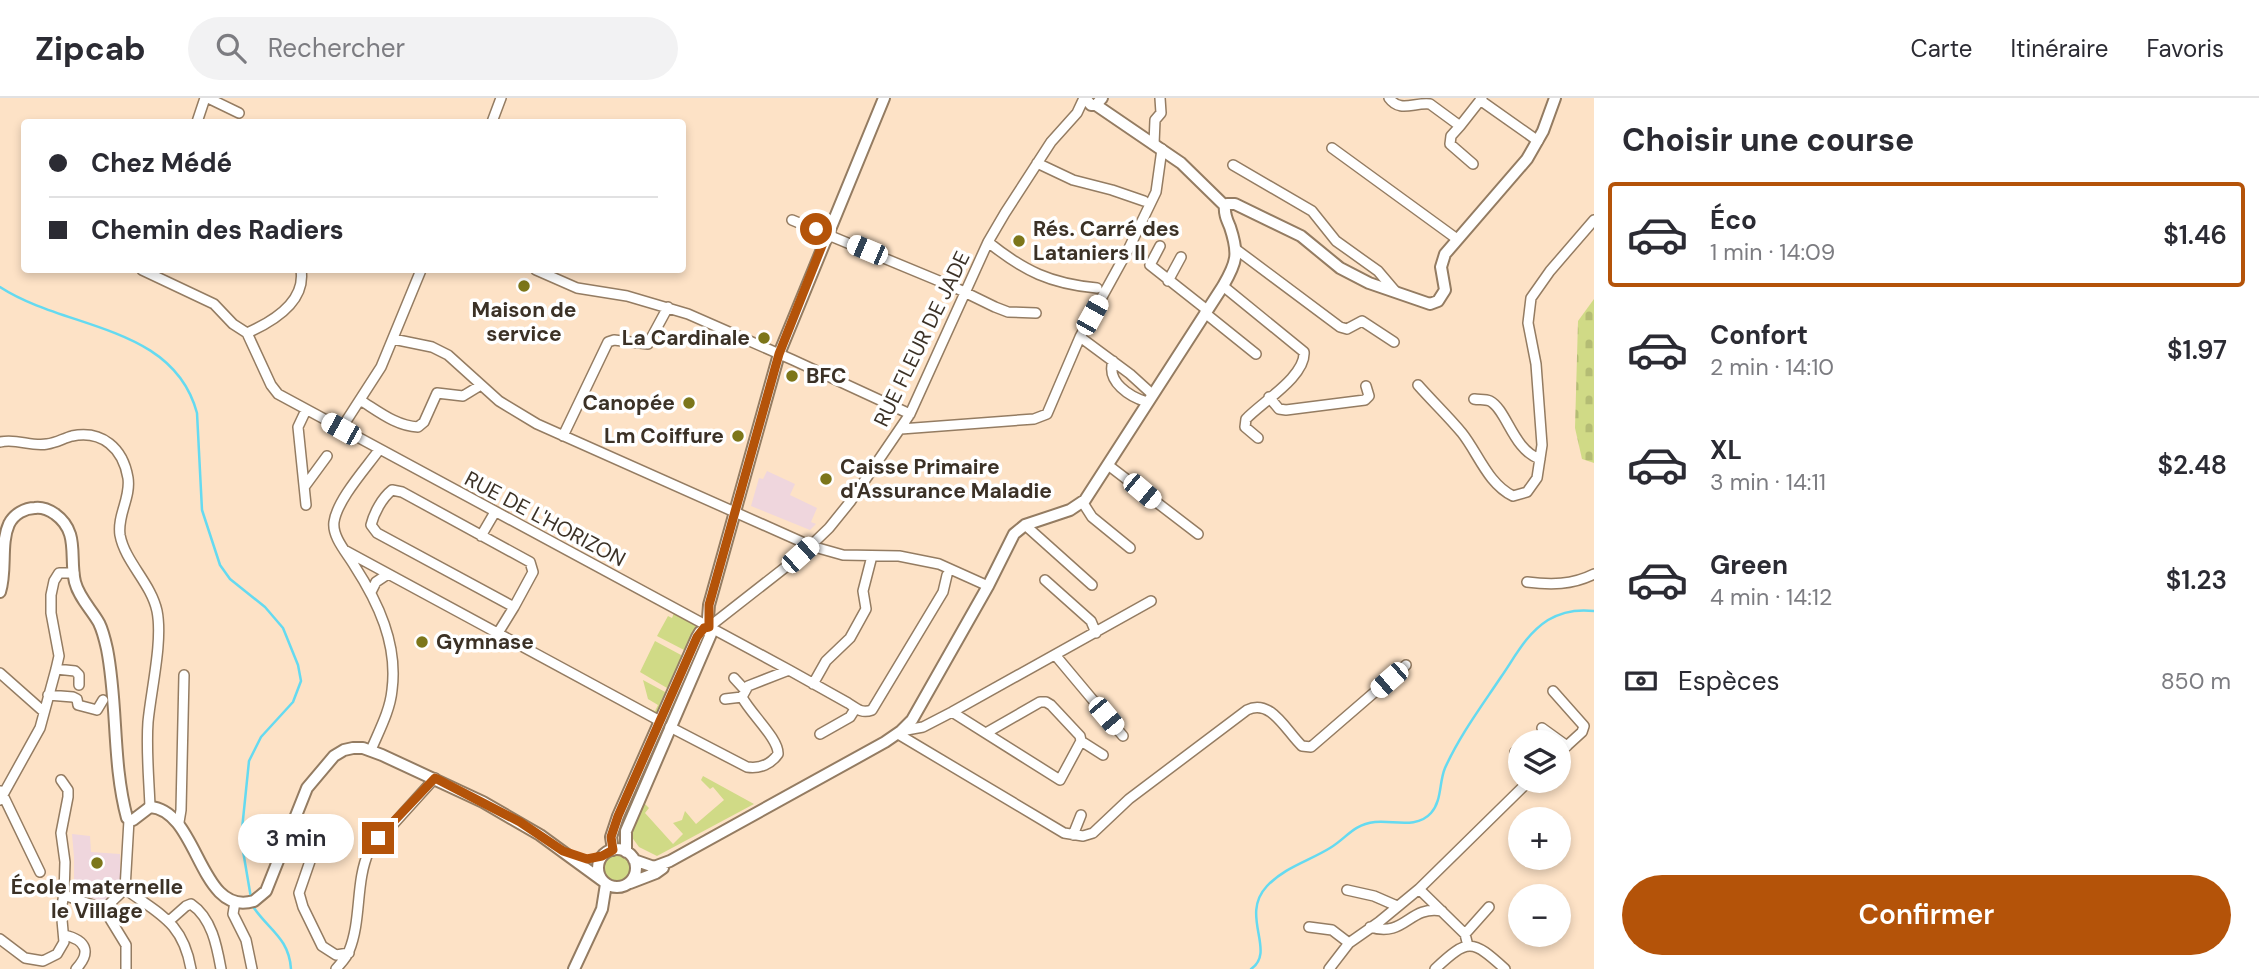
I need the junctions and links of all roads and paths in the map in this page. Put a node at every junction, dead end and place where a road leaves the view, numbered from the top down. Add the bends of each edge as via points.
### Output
1 (206, 98) edge
2 (501, 98) edge
3 (884, 98) edge
4 (1160, 98) edge
5 (1389, 98) edge
6 (1481, 99) edge
7 (1093, 100) edge
8 (1555, 101) edge
9 (239, 113) dead end
10 (198, 119) edge
11 (495, 119) edge
12 (1460, 126) junction
13 (1538, 141) junction
14 (1158, 147) junction
15 (1332, 148) dead end
16 (1037, 163) junction
17 (1233, 164) dead end
18 (1473, 164) dead end
19 (1144, 201) dead end
20 (1225, 206) junction
21 (792, 220) dead end
22 (1594, 220) edge
23 (827, 233) junction
24 (1457, 239) junction
25 (988, 242) junction
26 (1160, 246) dead end
27 (1237, 250) junction
28 (1181, 257) dead end
29 (149, 273) edge
30 (165, 273) edge
31 (301, 273) edge
32 (420, 273) edge
33 (542, 273) edge
34 (167, 281) junction
35 (1168, 281) junction
36 (1223, 286) junction
37 (1097, 288) dead end
38 (1395, 291) junction
39 (965, 292) junction
40 (668, 307) junction
41 (1206, 312) junction
42 (1036, 313) dead end
43 (247, 333) junction
44 (1080, 337) junction
45 (393, 340) junction
46 (1394, 342) dead end
47 (779, 354) junction
48 (1256, 354) dead end
49 (1113, 361) junction
50 (481, 385) junction
51 (1418, 385) dead end
52 (1366, 386) dead end
53 (1269, 397) junction
54 (1150, 398) junction
55 (1474, 399) dead end
56 (360, 400) junction
57 (306, 410) junction
58 (910, 414) junction
59 (341, 429) junction
60 (901, 429) junction
61 (563, 436) junction
62 (1258, 438) dead end
63 (0, 442) edge
64 (379, 450) junction
65 (327, 456) dead end
66 (1540, 459) junction
67 (1108, 465) junction
68 (305, 486) junction
69 (1083, 503) junction
70 (306, 505) dead end
71 (733, 511) junction
72 (495, 512) junction
73 (1025, 525) junction
74 (1198, 534) dead end
75 (481, 536) junction
76 (811, 546) junction
77 (1130, 548) dead end
78 (346, 551) junction
79 (872, 556) junction
80 (74, 573) junction
81 (388, 574) junction
82 (1594, 574) edge
83 (947, 575) dead end
84 (1045, 580) dead end
85 (1527, 582) dead end
86 (1091, 585) dead end
87 (988, 586) junction
88 (0, 592) edge
89 (371, 592) junction
90 (1151, 601) dead end
91 (514, 607) junction
92 (709, 627) junction
93 (498, 633) junction
94 (1096, 633) junction
95 (1056, 656) junction
96 (1406, 665) dead end
97 (56, 669) junction
98 (789, 670) junction
99 (0, 673) edge
100 (184, 676) dead end
101 (734, 678) dead end
102 (813, 684) junction
103 (79, 685) dead end
104 (1553, 691) dead end
105 (743, 694) junction
106 (48, 695) junction
107 (725, 699) dead end
108 (103, 700) dead end
109 (855, 709) junction
110 (44, 712) junction
111 (953, 712) junction
112 (665, 724) junction
113 (1542, 728) dead end
114 (1545, 730) edge
115 (899, 733) junction
116 (986, 733) junction
117 (820, 734) dead end
118 (1123, 736) dead end
119 (1081, 741) junction
120 (1571, 742) edge
121 (371, 750) junction
122 (1103, 755) dead end
123 (435, 778) junction
124 (61, 780) dead end
125 (1517, 793) edge
126 (1, 794) edge
127 (150, 807) junction
128 (1081, 815) dead end
129 (130, 820) junction
130 (178, 822) junction
131 (1073, 835) junction
132 (318, 838) dead end
133 (613, 850) junction
134 (563, 851) junction
135 (602, 856) junction
136 (630, 856) junction
137 (670, 861) junction
138 (40, 872) dead end
139 (604, 882) junction
140 (625, 885) junction
141 (125, 888) junction
142 (1419, 889) junction
143 (1347, 890) dead end
144 (64, 895) junction
145 (235, 902) junction
146 (1397, 906) junction
147 (1489, 907) dead end
148 (104, 909) junction
149 (602, 909) junction
150 (1442, 911) junction
151 (169, 920) junction
152 (1309, 927) dead end
153 (1370, 927) junction
154 (1465, 934) junction
155 (65, 935) junction
156 (0, 939) edge
157 (1349, 943) junction
158 (1468, 946) junction
159 (349, 953) junction
160 (76, 969) edge
161 (126, 969) edge
162 (191, 969) edge
163 (221, 969) edge
164 (252, 969) edge
165 (336, 969) edge
166 (574, 969) edge
167 (1329, 969) edge
168 (1435, 969) edge
169 (1505, 969) edge

1 - 9 street
1 - 10 street
2 - 11 street
3 - 23 street
4 - 14 street via 1161,113 1155,120
5 - 12 street via 1403,107 1430,104
6 - 12 street
6 - 13 street
7 - 14 street
7 - 16 street, RUE FLEUR DE JADE
8 - 13 street
12 - 18 street via 1450,144
13 - 24 street
14 - 20 street
14 - 44 street via 1156,192
15 - 24 street
16 - 19 street via 1073,180
16 - 25 street, RUE FLEUR DE JADE
17 - 38 street via 1312,211 1336,241 1378,271
20 - 27 street
20 - 38 street via 1235,204 1294,232 1350,274
21 - 23 street
22 - 66 street via 1531,298 1528,323 1537,378
23 - 39 street
23 - 47 street
24 - 38 street via 1441,263 1446,290 1438,301 1419,302
25 - 37 street, RUE FLEUR DE JADE via 1037,275
25 - 39 street, RUE FLEUR DE JADE
26 - 35 street via 1150,265
27 - 36 street
27 - 46 street via 1340,327 1347,329 1362,321
28 - 35 street
29 - 34 street, RUE DE L'HORIZON
30 - 34 street
31 - 43 street via 289,304 267,325
32 - 45 street
33 - 40 street via 571,287
34 - 43 street, RUE DE L'HORIZON via 214,304
35 - 41 street
36 - 41 street
36 - 53 street via 1304,352 1298,372
39 - 42 street via 1008,312
39 - 58 street, RUE FLEUR DE JADE
40 - 47 street
40 - 61 street via 645,346 609,341
41 - 48 street
41 - 54 street
43 - 57 street, RUE DE L'HORIZON via 274,391
44 - 49 street
44 - 60 street via 1051,407 1041,417
45 - 50 street via 440,351
45 - 56 street
47 - 58 street
47 - 71 street
49 - 54 street
49 - 54 street via 1112,376 1131,396
50 - 56 street via 463,396 437,393 418,426 393,421
50 - 61 street via 507,408
51 - 66 street via 1507,494 1518,496 1531,489
52 - 53 street via 1369,396 1365,400 1300,409 1279,409
53 - 62 street via 1244,423
54 - 67 street
55 - 66 street via 1495,404 1525,450
56 - 59 street
57 - 59 street, RUE DE L'HORIZON
57 - 68 street via 298,424
58 - 60 street, RUE FLEUR DE JADE
59 - 64 street, RUE DE L'HORIZON
60 - 76 street, RUE FLEUR DE JADE via 850,502
61 - 71 street
63 - 127 street via 47,444 94,435 117,450 126,470 128,489 120,537 149,592 158,621 148,726
64 - 72 street, RUE DE L'HORIZON
64 - 78 street via 335,515 333,526
65 - 68 street
67 - 69 street
67 - 74 street
68 - 70 street
69 - 73 street
69 - 77 street via 1092,517
71 - 76 street
71 - 92 street via 708,608
72 - 75 street
72 - 92 street, RUE DE L'HORIZON
73 - 86 street
73 - 87 street via 1010,540
75 - 91 street via 533,566
75 - 91 street via 396,490 385,496 372,520 382,537
76 - 79 street via 843,555
76 - 92 street, RUE FLEUR DE JADE
78 - 81 street
78 - 89 street
79 - 87 street via 947,565
79 - 102 street via 863,590 866,609 850,638 826,661
80 - 88 street via 68,527 50,511 28,509 14,517 5,534
80 - 97 street via 60,573 51,588 59,656
80 - 129 street via 76,587 99,622 107,650 120,783
81 - 89 street
81 - 93 street
82 - 85 street via 1564,584
83 - 109 street via 943,592 872,710
84 - 94 street via 1091,621
87 - 115 street via 912,720
89 - 121 street via 392,650 393,689
90 - 94 street
91 - 93 street
92 - 98 street, RUE DE L'HORIZON
92 - 112 street via 711,634
93 - 112 street
94 - 95 street
95 - 111 street
95 - 118 street
96 - 131 street via 1311,747 1301,746 1267,708 1251,707 1129,799 1093,832
97 - 103 street via 75,671
97 - 106 street
98 - 102 street, RUE DE L'HORIZON
98 - 105 street via 754,683
99 - 110 street
100 - 130 street
101 - 105 street
102 - 109 street, RUE DE L'HORIZON
104 - 120 street via 1583,722 1582,732
105 - 107 street
105 - 112 street via 747,708 778,746 774,760 760,767 739,764
106 - 108 street via 73,697 80,707 97,710
106 - 110 street
109 - 117 street via 850,717
110 - 126 street via 34,742
111 - 115 street
111 - 116 street
112 - 133 street via 618,816 611,837
112 - 136 street via 626,831
113 - 114 street
115 - 131 street
115 - 137 street
116 - 119 street via 1046,702
116 - 119 street via 1060,780
119 - 122 street
121 - 123 street
121 - 145 street via 344,750 321,769 298,806 266,891 254,901
123 - 134 street via 520,822
123 - 159 street via 369,851
124 - 144 street via 68,790 61,833
125 - 142 street
126 - 138 street
127 - 129 street
127 - 130 street via 162,809
128 - 131 street
129 - 141 street
130 - 145 street via 218,890
132 - 159 street via 300,885 300,900 322,946 336,955
133 - 135 street
133 - 136 street
134 - 135 street via 587,859
134 - 139 street
135 - 139 street via 598,866
136 - 137 street via 654,867
136 - 140 street via 635,873
137 - 140 street via 656,873
139 - 140 street
139 - 149 street
140 - 149 street
141 - 148 street
141 - 151 street
142 - 146 street
142 - 150 street
143 - 146 street
144 - 148 street
144 - 155 street
145 - 164 street via 233,914 246,940
146 - 153 street
147 - 154 street
148 - 161 street via 127,945
149 - 166 street
150 - 153 street via 1420,912 1384,932
150 - 154 street
151 - 162 street via 187,951
151 - 163 street via 186,906 196,907 214,939
152 - 157 street via 1332,930
153 - 157 street
154 - 158 street
155 - 156 street via 57,954 43,961 24,958
155 - 160 street via 76,937 85,947
157 - 167 street
158 - 168 street via 1454,951
158 - 169 street via 1480,948
159 - 165 street

